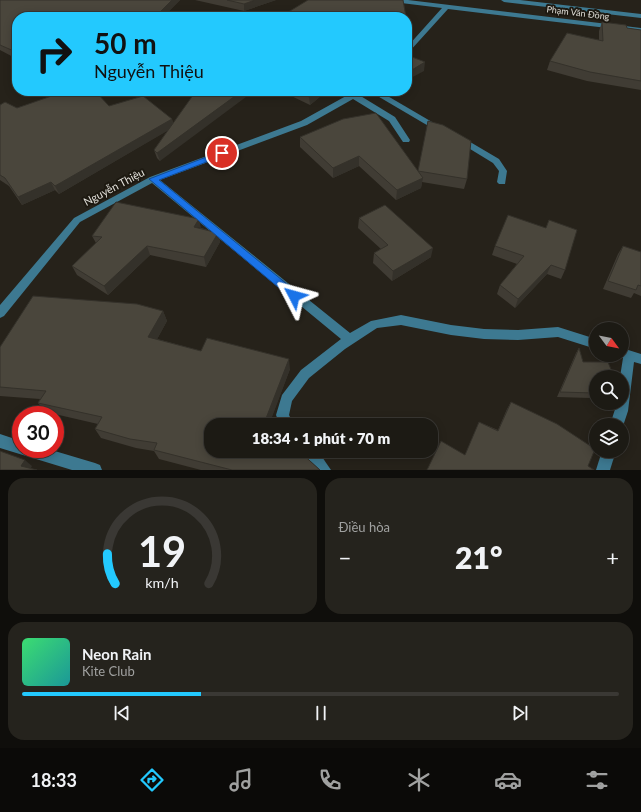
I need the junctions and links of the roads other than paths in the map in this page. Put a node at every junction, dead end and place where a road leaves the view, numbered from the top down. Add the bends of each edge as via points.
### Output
1 (393, 0) edge
2 (504, 0) edge
3 (446, 7) junction
4 (570, 8) junction
5 (641, 16) edge
6 (570, 21) junction
7 (641, 30) edge
8 (412, 44) edge
9 (353, 96) edge
10 (362, 96) edge
11 (382, 96) edge
12 (406, 140) dead end
13 (153, 179) junction
14 (502, 182) dead end
15 (0, 313) edge
16 (349, 339) junction
17 (589, 342) edge
18 (631, 355) edge
19 (284, 418) edge
20 (620, 418) edge
21 (0, 441) edge
22 (12, 445) edge
23 (56, 458) edge
24 (315, 458) edge
25 (607, 458) edge
26 (95, 470) edge
27 (324, 470) edge
28 (603, 470) edge

1 - 3 street, Phạm Văn Đồng
2 - 4 street, Phạm Văn Đồng
3 - 6 street, Phạm Văn Đồng
3 - 8 street
4 - 5 street, Phạm Văn Đồng
4 - 6 street
6 - 7 street, Phạm Văn Đồng
9 - 13 street, Nguyễn Thiệu via 304,123
10 - 12 street via 392,119
11 - 14 street via 496,161 503,171
13 - 15 street, Nguyễn Thiệu via 77,220
13 - 16 street
16 - 17 street via 375,324 401,320 484,334 558,332
16 - 19 street via 305,374 286,399
18 - 20 street
21 - 22 street
23 - 26 street
24 - 27 street
25 - 28 street

